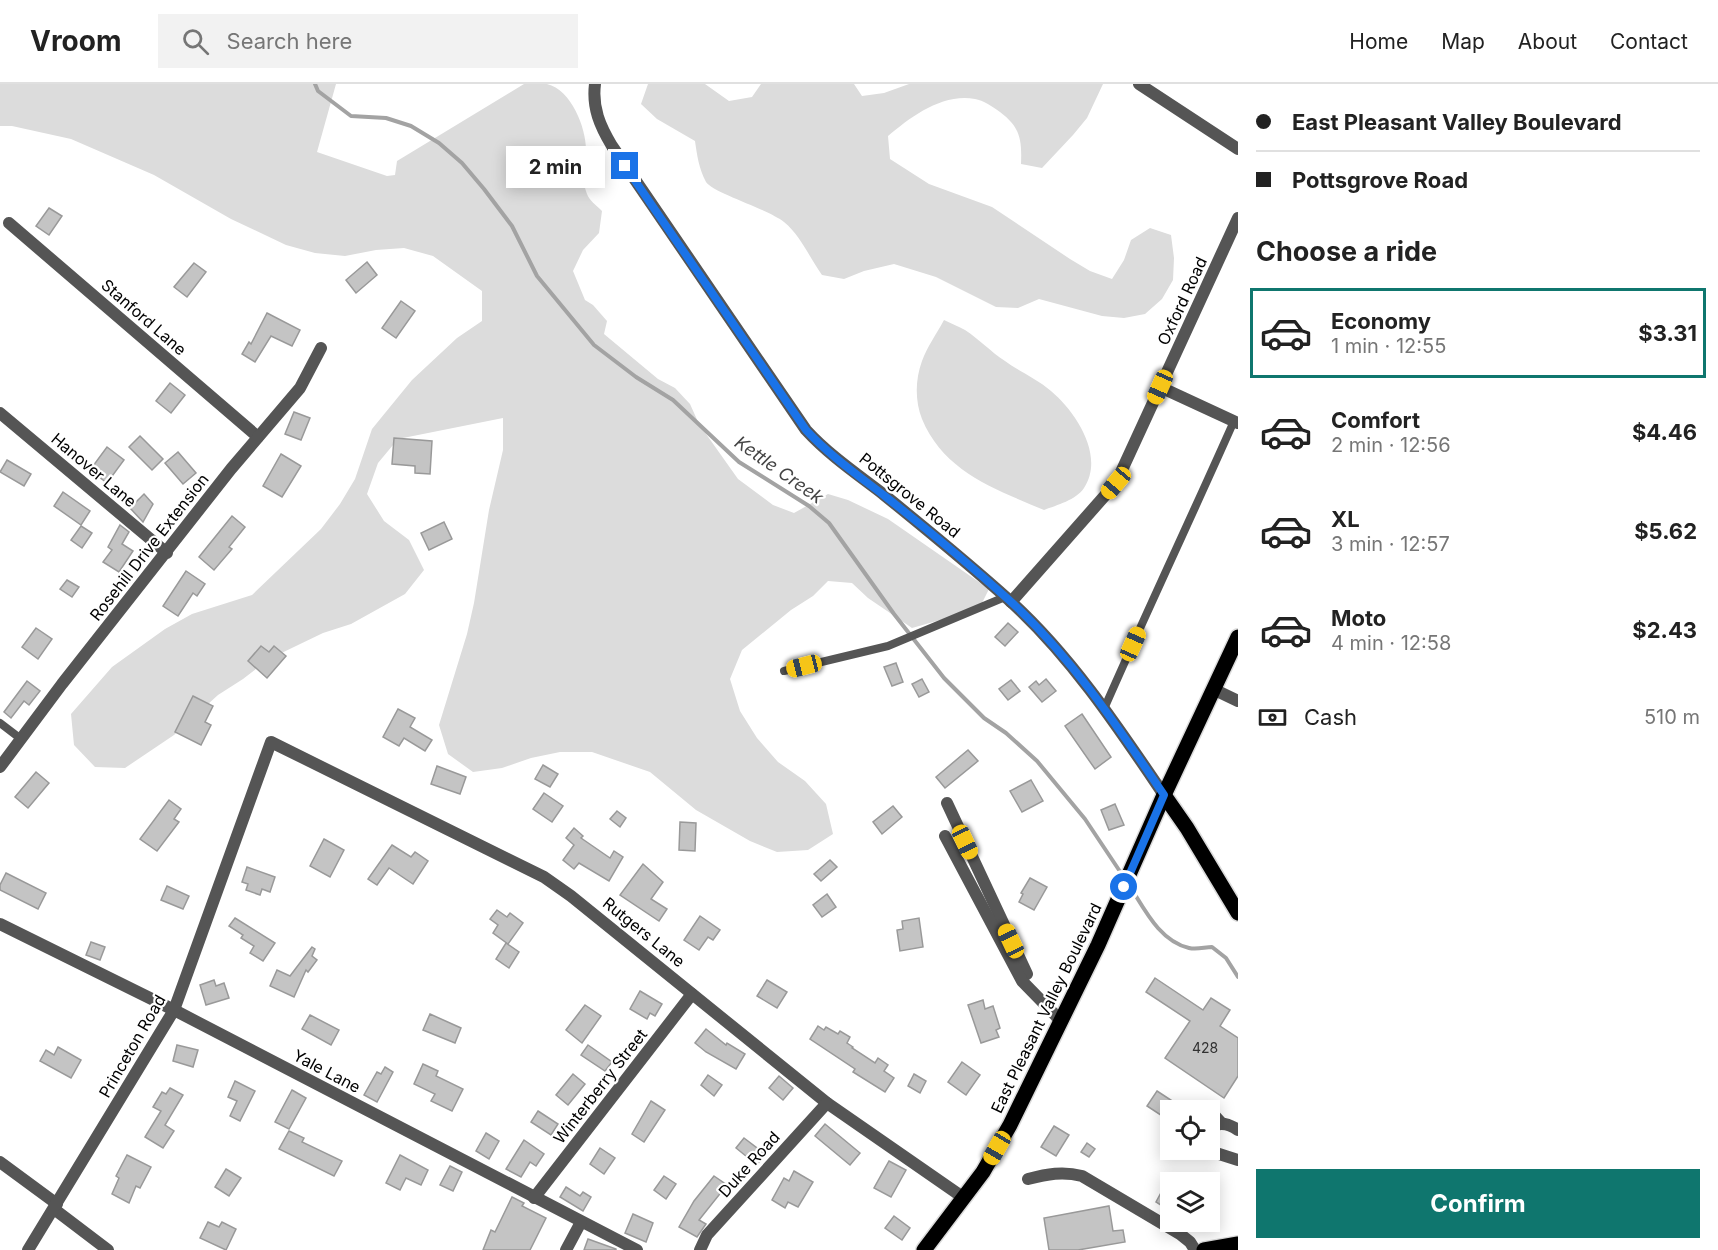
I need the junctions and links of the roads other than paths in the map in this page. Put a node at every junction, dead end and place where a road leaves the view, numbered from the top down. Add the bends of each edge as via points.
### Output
1 (595, 84) edge
2 (1139, 84) edge
3 (1238, 149) edge
4 (1238, 218) edge
5 (9, 223) dead end
6 (321, 348) dead end
7 (1160, 387) junction
8 (0, 413) edge
9 (1236, 422) edge
10 (258, 437) junction
11 (167, 553) junction
12 (1008, 599) junction
13 (1238, 637) edge
14 (784, 671) dead end
15 (1214, 689) junction
16 (1238, 700) edge
17 (1104, 709) junction
18 (0, 723) edge
19 (21, 739) junction
20 (271, 742) joint
21 (0, 767) edge
22 (1164, 795) junction
23 (947, 803) dead end
24 (945, 836) dead end
25 (1238, 913) edge
26 (0, 924) edge
27 (692, 994) junction
28 (1039, 997) junction
29 (174, 1010) junction
30 (1060, 1020) junction
31 (827, 1103) junction
32 (1220, 1119) edge
33 (1224, 1123) junction
34 (1220, 1124) edge
35 (1238, 1130) edge
36 (1220, 1154) edge
37 (1238, 1160) edge
38 (0, 1162) edge
39 (1028, 1179) dead end
40 (534, 1198) junction
41 (964, 1198) junction
42 (56, 1207) junction
43 (581, 1222) junction
44 (1238, 1244) edge
45 (28, 1250) edge
46 (108, 1250) edge
47 (566, 1250) edge
48 (637, 1250) edge
49 (700, 1250) edge
50 (924, 1250) edge
51 (1195, 1250) edge
52 (1204, 1250) edge

1 - 12 street, Pottsgrove Road via 596,112 612,146 806,430
2 - 3 street
4 - 7 street, Oxford Road
5 - 10 street, Stanford Lane
6 - 10 street, Rosehill Drive Extension via 300,388
7 - 9 street
7 - 12 street, Oxford Road via 1116,483
8 - 11 street, Hanover Lane
9 - 17 lane
10 - 11 street, Rosehill Drive Extension
11 - 19 street, Rosehill Drive Extension
12 - 14 lane, Oxford Road via 888,646
12 - 17 street, Pottsgrove Road via 1062,656
13 - 15 main road, East Pleasant Valley Boulevard
15 - 16 street
15 - 22 main road, East Pleasant Valley Boulevard
17 - 22 street, Pottsgrove Road
18 - 19 lane
19 - 21 street, Rosehill Drive Extension
20 - 27 street, Rutgers Lane via 544,877
20 - 29 street, Princeton Road
22 - 25 main road, Pottsgrove Road
22 - 30 main road, East Pleasant Valley Boulevard via 1098,945
23 - 28 street
24 - 28 street via 1022,981
26 - 29 street, Yale Lane
27 - 31 street, Rutgers Lane
27 - 40 street, Winterberry Street
28 - 30 street
29 - 40 street, Yale Lane
29 - 42 street, Princeton Road
30 - 41 main road, East Pleasant Valley Boulevard via 1010,1125
31 - 41 street, Rutgers Lane
31 - 49 street, Duke Road via 707,1235
32 - 33 lane
33 - 34 street
33 - 35 street
36 - 37 street
38 - 42 street
39 - 51 street via 1056,1173 1082,1176 1180,1234
40 - 43 street, Yale Lane
41 - 50 main road, East Pleasant Valley Boulevard
42 - 45 street, Princeton Road
42 - 46 street
43 - 47 street
43 - 48 street, Yale Lane
44 - 52 main road

